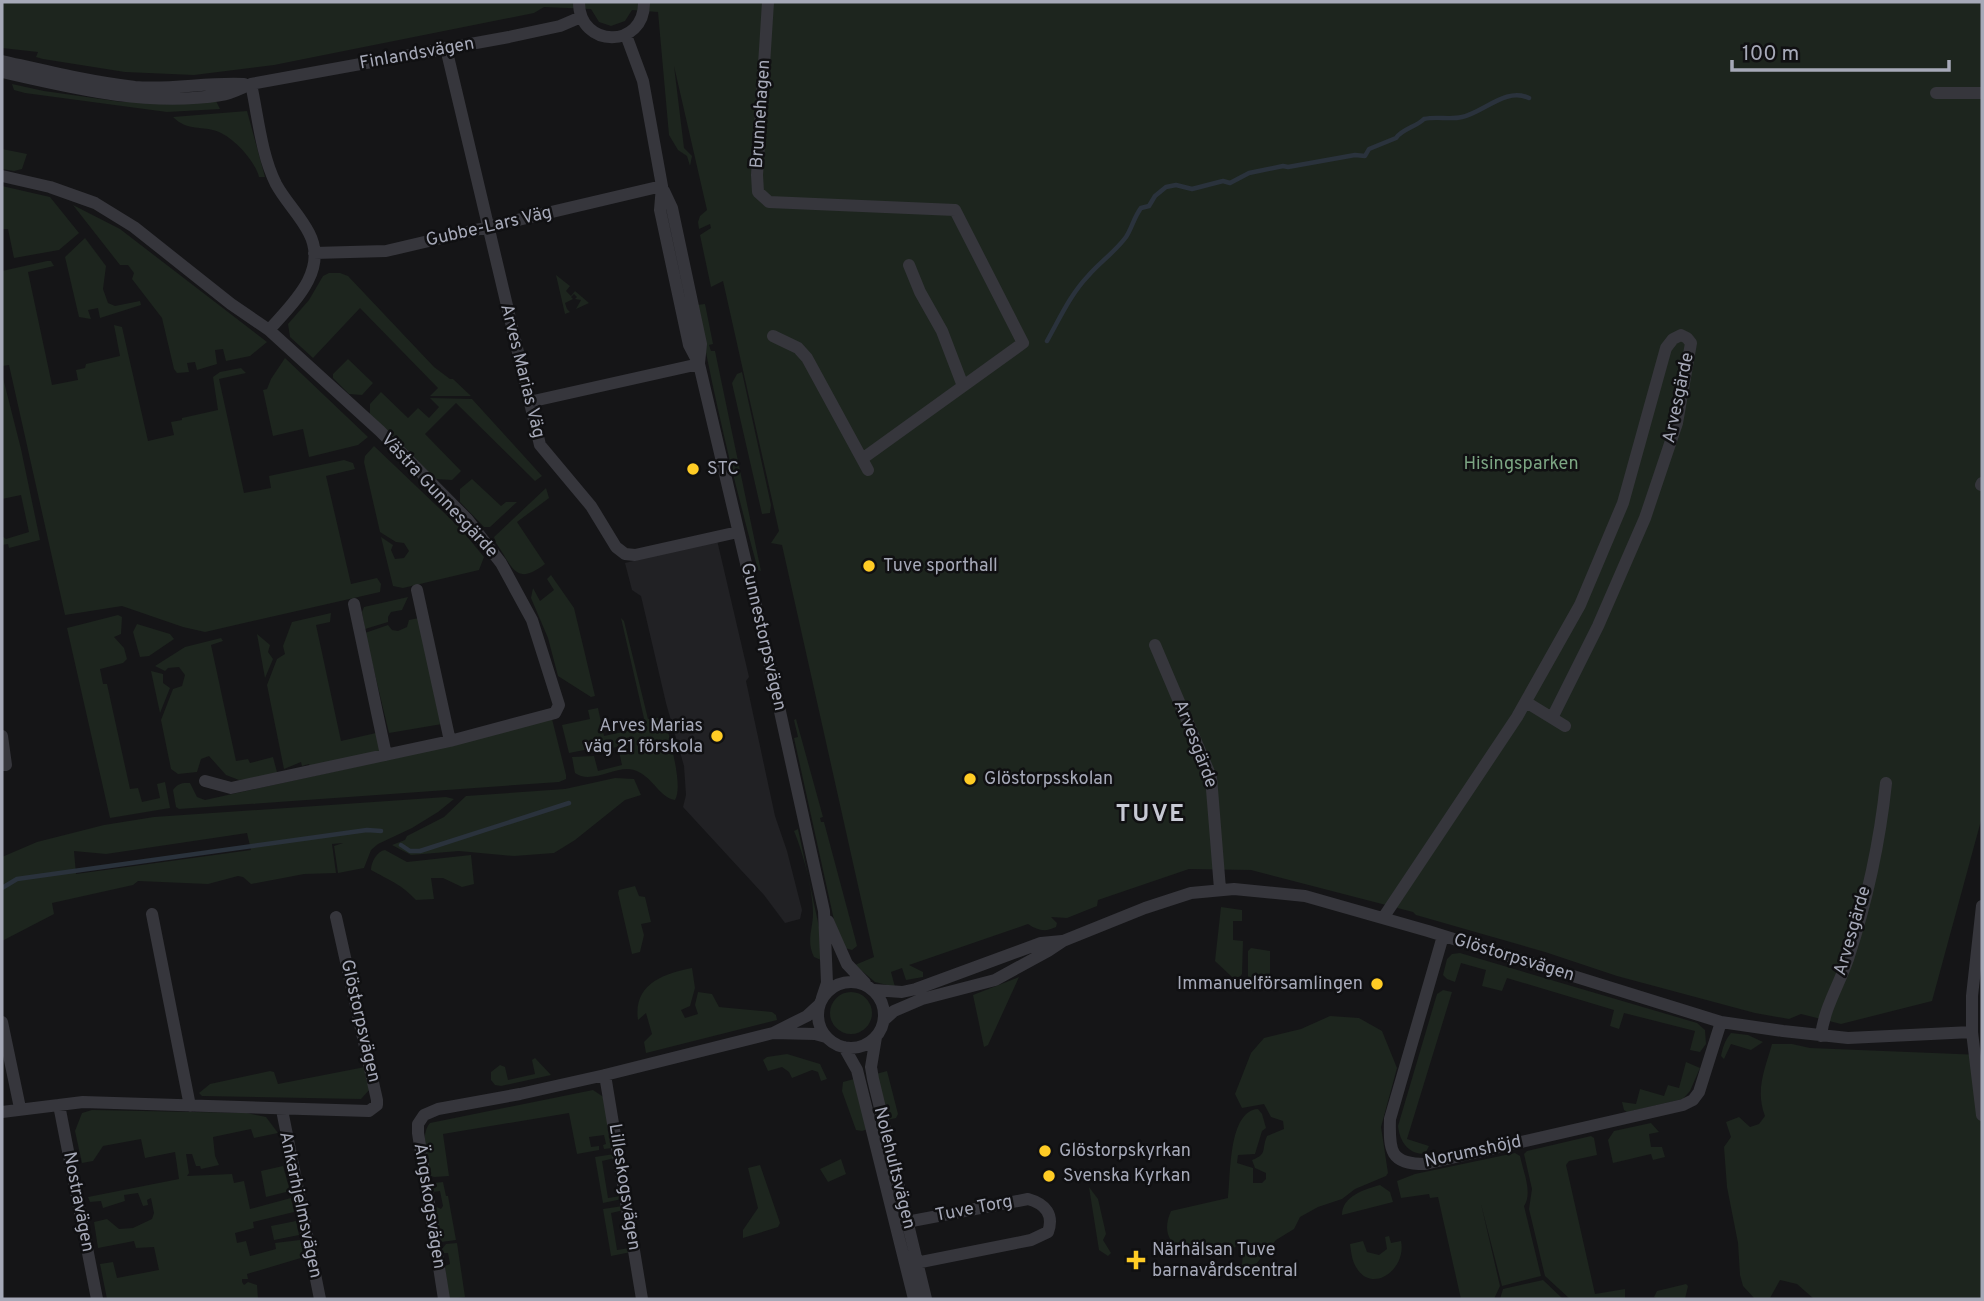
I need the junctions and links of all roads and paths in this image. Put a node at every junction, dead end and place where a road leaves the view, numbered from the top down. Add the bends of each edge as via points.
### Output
1 (579, 2) edge
2 (644, 2) edge
3 (768, 2) edge
4 (581, 17) junction
5 (626, 35) junction
6 (446, 48) junction
7 (2, 61) edge
8 (2, 72) edge
9 (251, 84) junction
10 (1936, 93) dead end
11 (1982, 93) edge
12 (2, 176) edge
13 (662, 186) junction
14 (488, 228) junction
15 (314, 253) junction
16 (909, 265) dead end
17 (269, 330) junction
18 (773, 336) dead end
19 (699, 364) junction
20 (963, 386) junction
21 (529, 401) junction
22 (738, 532) junction
23 (416, 590) dead end
24 (354, 604) dead end
25 (1155, 645) dead end
26 (1526, 702) junction
27 (1552, 718) junction
28 (1565, 726) dead end
29 (2, 736) edge
30 (450, 741) junction
31 (386, 755) junction
32 (2, 765) edge
33 (205, 781) dead end
34 (1886, 783) dead end
35 (1220, 889) junction
36 (1982, 906) edge
37 (824, 911) junction
38 (152, 914) dead end
39 (336, 917) dead end
40 (1382, 918) junction
41 (1443, 936) junction
42 (1063, 941) junction
43 (871, 988) junction
44 (821, 1002) junction
45 (884, 1020) junction
46 (1721, 1021) junction
47 (2, 1022) edge
48 (1972, 1032) junction
49 (773, 1033) junction
50 (1821, 1036) junction
51 (826, 1037) junction
52 (876, 1037) junction
53 (844, 1047) junction
54 (605, 1075) junction
55 (59, 1105) junction
56 (190, 1106) junction
57 (20, 1108) junction
58 (282, 1110) junction
59 (2, 1112) edge
60 (1982, 1115) edge
61 (902, 1223) junction
62 (912, 1264) junction
63 (97, 1299) edge
64 (320, 1299) edge
65 (444, 1299) edge
66 (642, 1299) edge
67 (914, 1299) edge
68 (926, 1299) edge

1 - 4 street
2 - 5 street via 639,24
3 - 20 street, Brunnehagen via 756,187 769,202 955,210 1023,343
4 - 5 street via 601,36
4 - 6 street, Finlandsvägen via 561,26
5 - 13 street, Gunnestorpsvägen via 643,81
6 - 9 street, Finlandsvägen
6 - 14 street, Arves Marias Väg
7 - 9 street, Finlandsvägen via 136,87
8 - 9 street, Finlandsvägen via 95,91 156,97 223,95
9 - 15 street via 271,171 308,231
10 - 11 street
12 - 17 street, Västra Gunnesgärde via 95,203 134,227
13 - 14 street, Gubbe-Lars Väg
13 - 19 street, Gunnestorpsvägen via 672,208 701,344
14 - 15 street, Gubbe-Lars Väg via 386,251
14 - 21 street, Arves Marias Väg
15 - 17 street via 308,282
16 - 20 street
17 - 30 street, Västra Gunnesgärde via 380,432 484,538 532,620 558,710
18 - 20 street via 798,348 807,358 865,465
19 - 21 street
19 - 22 street, Gunnestorpsvägen
21 - 22 street, Arves Marias Väg via 540,444 621,552 635,555
22 - 37 street, Gunnestorpsvägen
23 - 30 street
24 - 31 street
25 - 35 street, Arvesgärde via 1211,776
26 - 27 street
26 - 27 street, Arvesgärde via 1602,555 1623,503 1666,348 1681,335 1691,343 1677,424 1646,518
26 - 40 street, Arvesgärde
27 - 28 street
29 - 32 street via 6,765
30 - 31 street, Västra Gunnesgärde
31 - 33 street, Västra Gunnesgärde via 231,788
34 - 50 street, Arvesgärde via 1848,959
35 - 40 street, Glöstorpsvägen via 1305,896
35 - 42 street, Glöstorpsvägen via 1154,905
36 - 48 street
37 - 43 street, Gunnestorpsvägen via 847,964
37 - 44 street, Gunnestorpsvägen via 827,983
38 - 56 street
39 - 58 street, Glöstorpsvägen via 377,1105 359,1113
40 - 41 street, Glöstorpsvägen
41 - 46 street, Glöstorpsvägen
41 - 46 street, Norumshöjd via 1390,1119 1393,1153 1409,1164 1683,1105 1699,1092
42 - 43 street, Glöstorpsvägen via 1041,943 916,989
42 - 45 street, Glöstorpsvägen via 995,980 922,999
43 - 44 street via 842,982 828,990
43 - 45 street via 881,1001
44 - 49 street via 807,1016
44 - 51 street via 818,1018
45 - 52 street, Nolehultsvägen
46 - 50 street, Glöstorpsvägen
47 - 57 street
48 - 50 street, Glöstorpsvägen
48 - 60 street
49 - 51 street
49 - 54 street
51 - 53 street
52 - 53 street via 859,1047
52 - 61 street, Nolehultsvägen via 871,1067
53 - 61 street, Nolehultsvägen via 857,1070
54 - 65 street, Ängskogsvägen via 424,1115 418,1133
54 - 66 street, Lilleskogsvägen
55 - 56 street, Glöstorpsvägen
55 - 57 street, Glöstorpsvägen
55 - 63 street, Nostravägen
56 - 58 street, Glöstorpsvägen
57 - 59 street, Glöstorpsvägen
58 - 64 street, Ankarhjelmsvägen
61 - 62 street, Nolehultsvägen
61 - 62 street, Tuve Torg via 1028,1199 1047,1209 1051,1225 1038,1238
62 - 67 street, Nolehultsvägen
62 - 68 street, Nolehultsvägen

